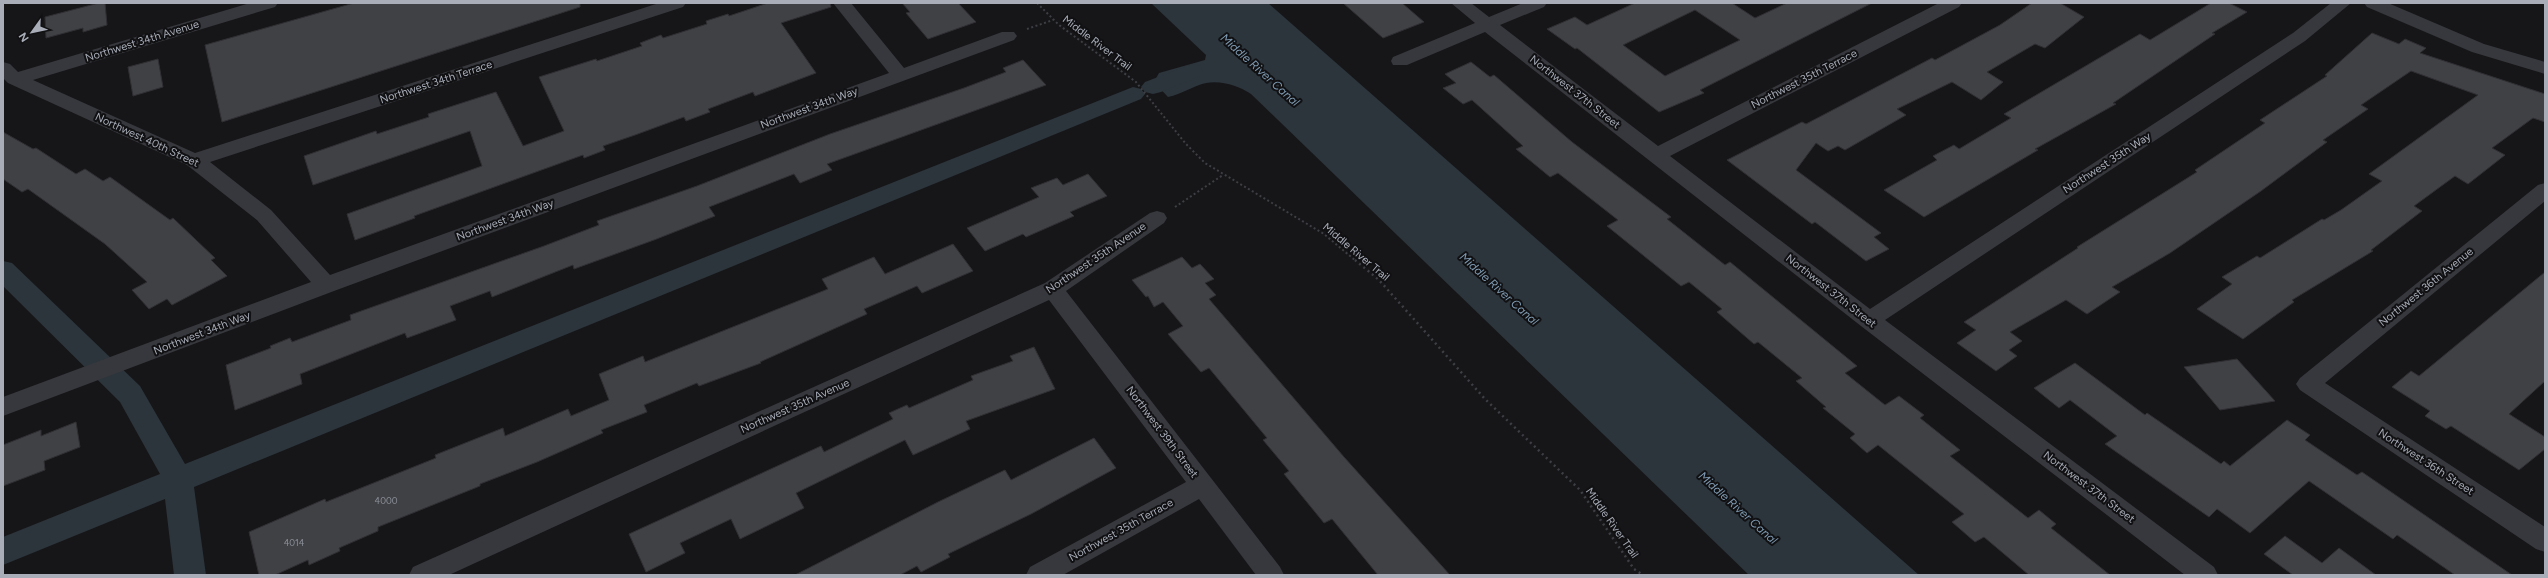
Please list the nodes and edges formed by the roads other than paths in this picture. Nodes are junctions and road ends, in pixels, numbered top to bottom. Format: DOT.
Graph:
graph roads {
  1 [pos="269,3"];
  2 [pos="677,3"];
  3 [pos="842,3"];
  4 [pos="1460,3"];
  5 [pos="1538,3"];
  6 [pos="1953,3"];
  7 [pos="2342,3"];
  8 [pos="2373,3"];
  9 [pos="1488,24"];
  10 [pos="1008,36"];
  11 [pos="1400,61"];
  12 [pos="2545,68"];
  13 [pos="9,74"];
  14 [pos="900,75"];
  15 [pos="1656,155"];
  16 [pos="194,160"];
  17 [pos="2545,190"];
  18 [pos="1157,218"];
  19 [pos="326,286"];
  20 [pos="1053,289"];
  21 [pos="1869,320"];
  22 [pos="2308,384"];
  23 [pos="3,406"];
  24 [pos="1202,485"];
  25 [pos="2545,541"];
  26 [pos="432,573"];
  27 [pos="1039,575"];
  28 [pos="1271,575"];
  29 [pos="2205,575"];
  1 -- 13 [label="street, Northwest 34th Avenue"];
  2 -- 16 [label="street, Northwest 34th Terrace"];
  3 -- 14 [label="street"];
  4 -- 9 [label="street, Northwest 37th Street"];
  5 -- 9 [label="street"];
  6 -- 15 [label="street, Northwest 35th Terrace"];
  7 -- 21 [label="street, Northwest 35th Way"];
  8 -- 12 [label="street"];
  9 -- 11 [label="street"];
  9 -- 15 [label="street, Northwest 37th Street"];
  10 -- 14 [label="street, Northwest 34th Way"];
  13 -- 16 [label="street, Northwest 40th Street"];
  14 -- 19 [label="street, Northwest 34th Way"];
  15 -- 21 [label="street, Northwest 37th Street"];
  16 -- 19 [label="street, Northwest 40th Street"];
  17 -- 22 [label="street, Northwest 36th Avenue"];
  18 -- 20 [label="street, Northwest 35th Avenue"];
  19 -- 23 [label="street, Northwest 34th Way"];
  20 -- 24 [label="street, Northwest 39th Street"];
  20 -- 26 [label="street, Northwest 35th Avenue"];
  21 -- 29 [label="street, Northwest 37th Street"];
  22 -- 25 [label="street, Northwest 36th Street"];
  24 -- 27 [label="street, Northwest 35th Terrace"];
  24 -- 28 [label="street, Northwest 39th Street"];
}
